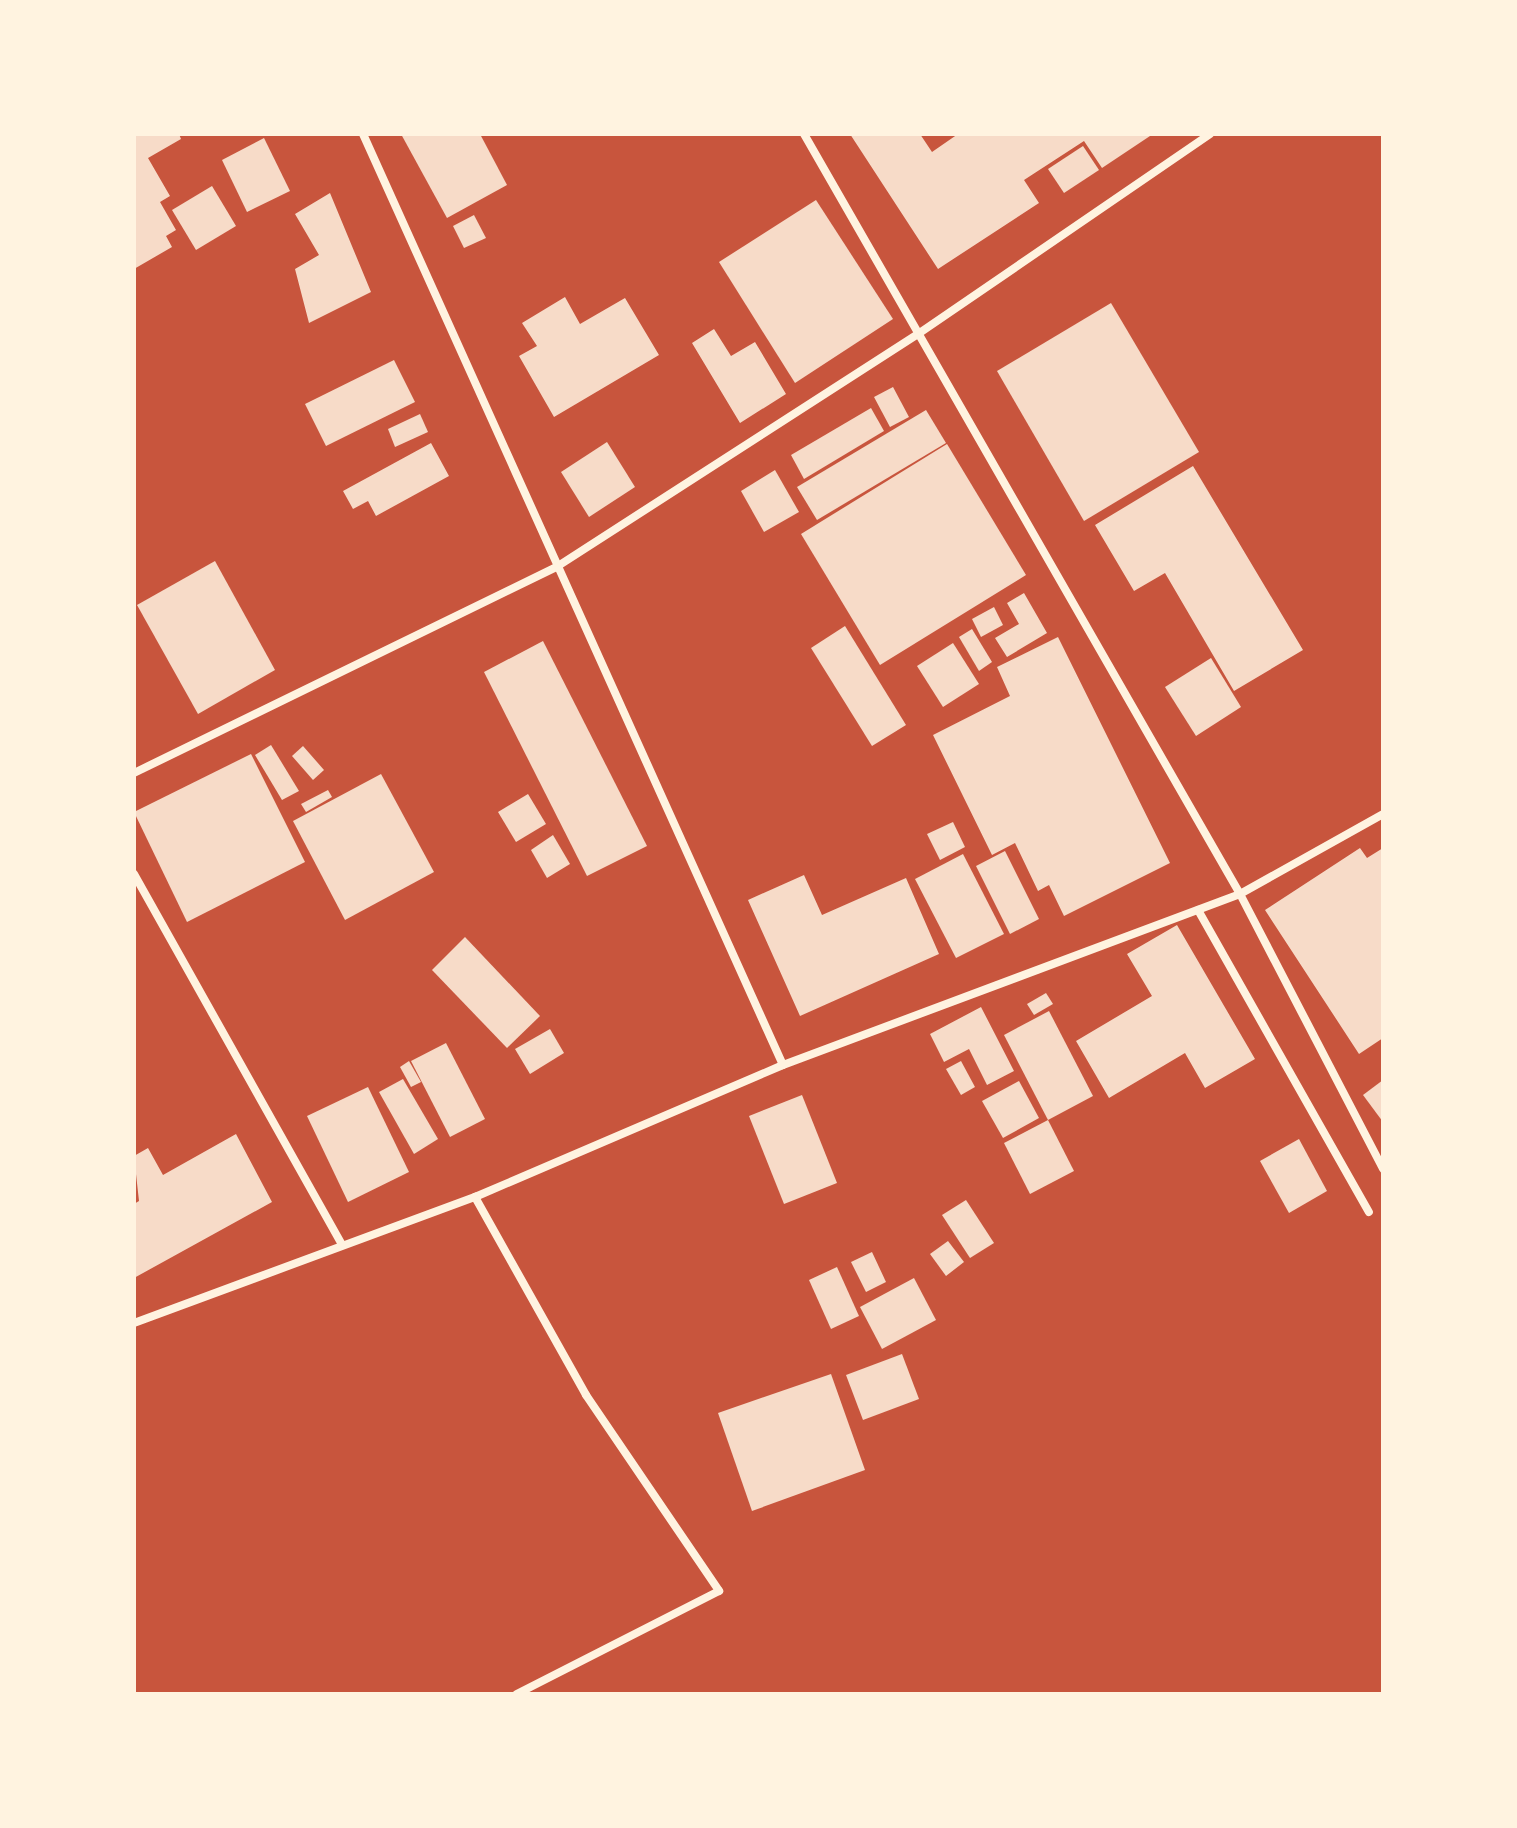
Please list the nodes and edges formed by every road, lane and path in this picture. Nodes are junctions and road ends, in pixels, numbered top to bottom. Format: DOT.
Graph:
graph roads {
  1 [pos="363,134"];
  2 [pos="804,134"];
  3 [pos="1210,134"];
  4 [pos="918,334"];
  5 [pos="558,566"];
  6 [pos="134,773"];
  7 [pos="1383,814"];
  8 [pos="134,874"];
  9 [pos="1240,894"];
  10 [pos="1198,910"];
  11 [pos="783,1065"];
  12 [pos="1383,1169"];
  13 [pos="475,1197"];
  14 [pos="1369,1212"];
  15 [pos="342,1245"];
  16 [pos="134,1323"];
  17 [pos="517,1694"];
  1 -- 5 [label="street"];
  2 -- 4 [label="street"];
  3 -- 4 [label="street"];
  4 -- 5 [label="street"];
  4 -- 9 [label="street"];
  5 -- 6 [label="street"];
  5 -- 11 [label="street"];
  7 -- 9 [label="street"];
  8 -- 15 [label="street"];
  9 -- 10 [label="street"];
  9 -- 12 [label="street"];
  10 -- 11 [label="street"];
  10 -- 14 [label="street"];
  11 -- 13 [label="street"];
  13 -- 15 [label="street"];
  13 -- 17 [label="street"];
  15 -- 16 [label="street"];
}
